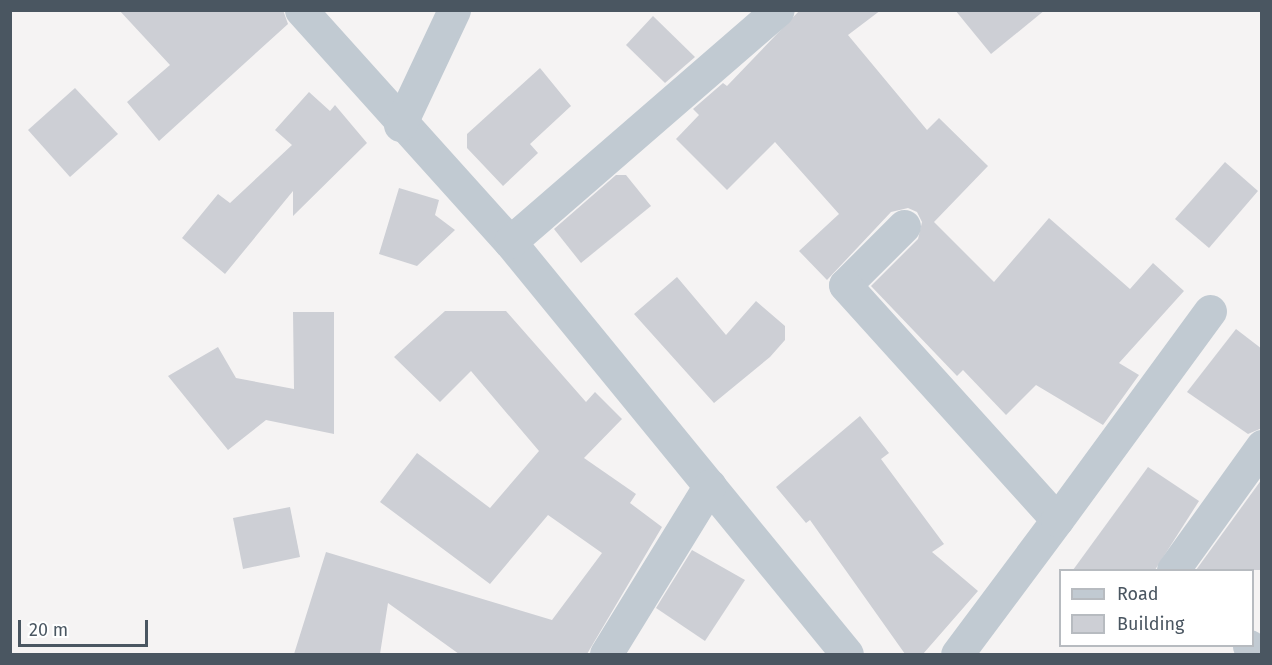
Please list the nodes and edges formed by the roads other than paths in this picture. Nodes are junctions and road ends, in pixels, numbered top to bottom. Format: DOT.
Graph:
graph roads {
  1 [pos="301,10"];
  2 [pos="454,10"];
  3 [pos="778,10"];
  4 [pos="400,125"];
  5 [pos="904,226"];
  6 [pos="510,242"];
  7 [pos="1210,311"];
  8 [pos="1262,446"];
  9 [pos="710,484"];
  10 [pos="1057,520"];
  11 [pos="1174,569"];
  12 [pos="606,654"];
  13 [pos="846,654"];
  14 [pos="957,654"];
  1 -- 4 [label="street"];
  2 -- 4 [label="street"];
  3 -- 6 [label="street"];
  4 -- 6 [label="street"];
  5 -- 10 [label="street"];
  6 -- 9 [label="street"];
  7 -- 10 [label="street"];
  8 -- 11 [label="street"];
  9 -- 12 [label="street"];
  9 -- 13 [label="street"];
  10 -- 14 [label="street"];
}
